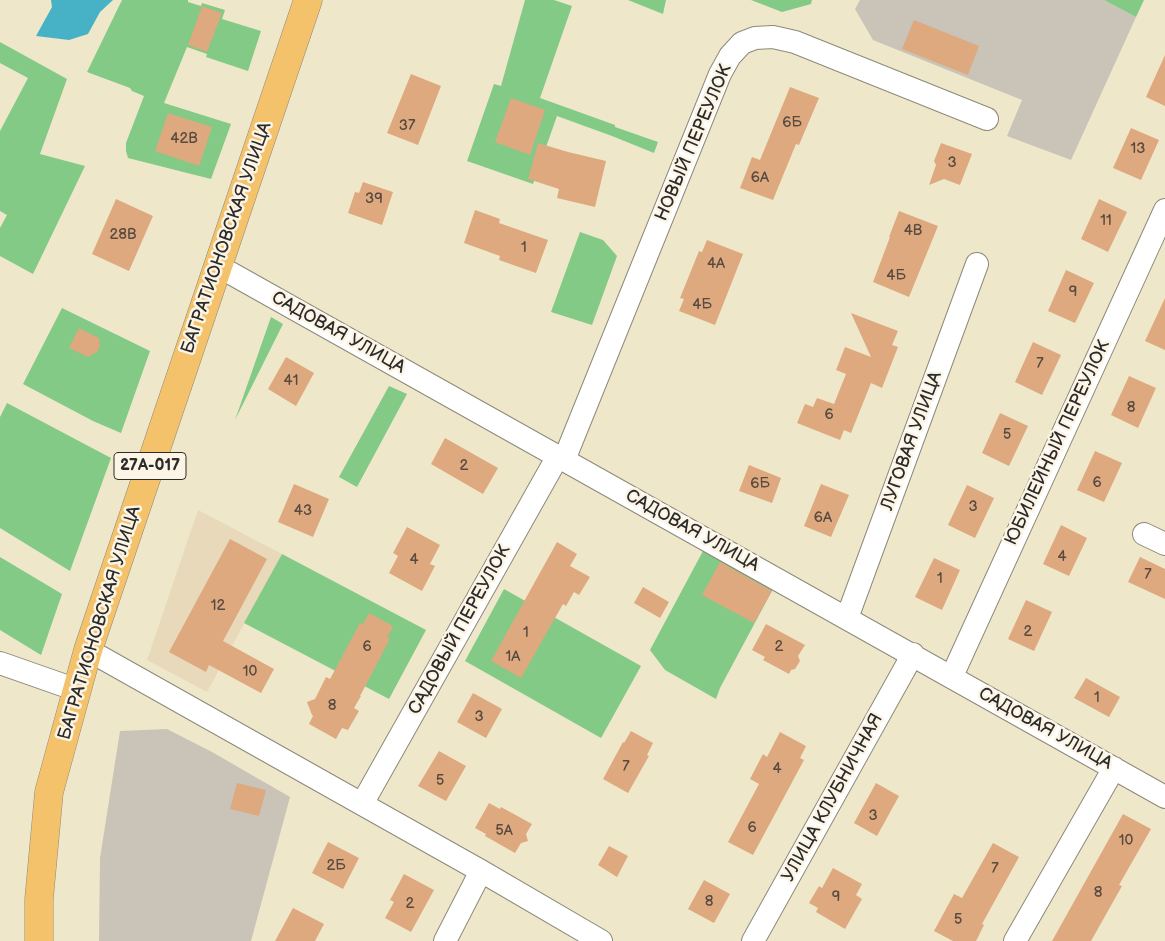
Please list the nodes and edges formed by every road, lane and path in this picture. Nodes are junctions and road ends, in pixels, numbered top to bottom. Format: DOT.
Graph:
graph roads {
  1 [pos="308,0"];
  2 [pos="987,119"];
  3 [pos="1165,210"];
  4 [pos="977,264"];
  5 [pos="218,266"];
  6 [pos="561,458"];
  7 [pos="1144,534"];
  8 [pos="1165,544"];
  9 [pos="848,618"];
  10 [pos="88,650"];
  11 [pos="913,654"];
  12 [pos="0,662"];
  13 [pos="952,676"];
  14 [pos="77,690"];
  15 [pos="1114,768"];
  16 [pos="1165,797"];
  17 [pos="362,804"];
  18 [pos="482,871"];
  19 [pos="39,941"];
  20 [pos="445,941"];
  21 [pos="601,941"];
  22 [pos="753,941"];
  23 [pos="1015,941"];
  1 -- 5 [label="main road, БАГРАТИОНОВСКАЯ УЛИЦА / 27А-017"];
  2 -- 6 [label="street, НОВЫЙ ПЕРЕУЛОК"];
  3 -- 13 [label="street, ЮБИЛЕЙНЫЙ ПЕРЕУЛОК"];
  4 -- 9 [label="street, ЛУГОВАЯ УЛИЦА"];
  5 -- 6 [label="street, САДОВАЯ УЛИЦА"];
  5 -- 10 [label="main road, БАГРАТИОНОВСКАЯ УЛИЦА / 27А-017"];
  6 -- 9 [label="street, САДОВАЯ УЛИЦА"];
  6 -- 17 [label="street, САДОВЫЙ ПЕРЕУЛОК"];
  7 -- 8 [label="street"];
  9 -- 11 [label="street, САДОВАЯ УЛИЦА"];
  10 -- 14 [label="main road, БАГРАТИОНОВСКАЯ УЛИЦА / 27А-017"];
  10 -- 17 [label="street"];
  11 -- 13 [label="street, САДОВАЯ УЛИЦА"];
  11 -- 22 [label="street, УЛИЦА КЛУБНИЧНАЯ"];
  12 -- 14 [label="street"];
  13 -- 15 [label="street, САДОВАЯ УЛИЦА"];
  14 -- 19 [label="main road, БАГРАТИОНОВСКАЯ УЛИЦА / 27А-017"];
  15 -- 16 [label="street, САДОВАЯ УЛИЦА"];
  15 -- 23 [label="street"];
  17 -- 18 [label="street"];
  18 -- 20 [label="street"];
  18 -- 21 [label="street"];
}
